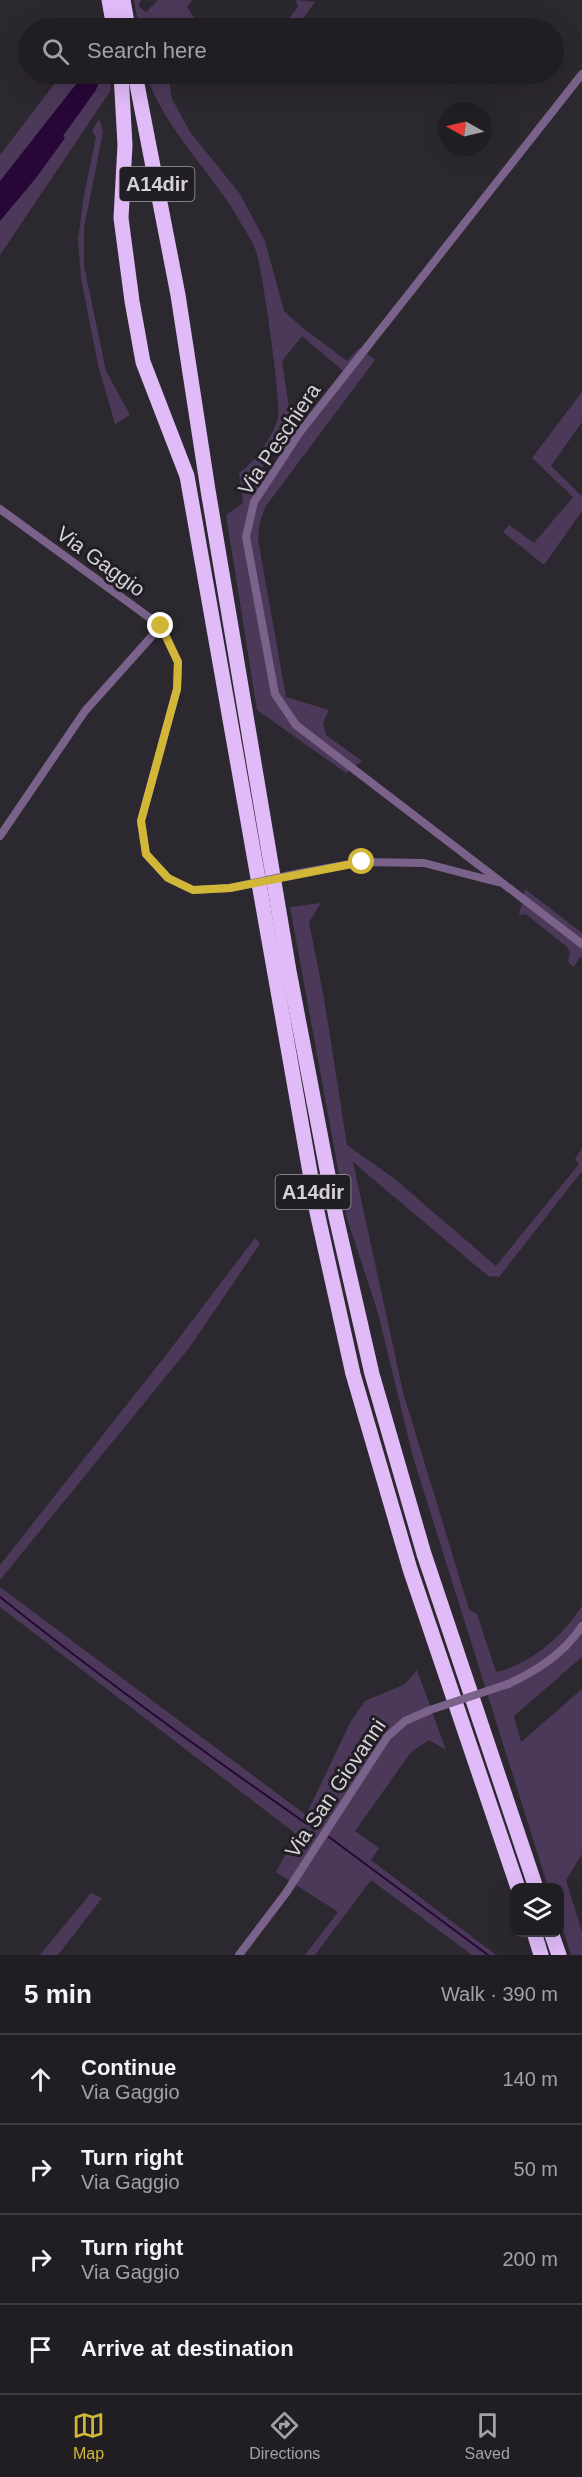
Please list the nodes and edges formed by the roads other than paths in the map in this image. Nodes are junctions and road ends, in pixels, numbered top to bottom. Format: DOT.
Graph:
graph roads {
  1 [pos="109,0"];
  2 [pos="123,0"];
  3 [pos="112,18"];
  4 [pos="126,18"];
  5 [pos="582,74"];
  6 [pos="122,84"];
  7 [pos="137,84"];
  8 [pos="0,508"];
  9 [pos="161,626"];
  10 [pos="0,836"];
  11 [pos="504,884"];
  12 [pos="582,944"];
  13 [pos="582,1626"];
  14 [pos="517,1883"];
  15 [pos="535,1883"];
  16 [pos="536,1937"];
  17 [pos="553,1937"];
  18 [pos="239,1955"];
  19 [pos="541,1955"];
  20 [pos="559,1955"];
  1 -- 3 [label="highway"];
  2 -- 4 [label="highway"];
  5 -- 11 [label="street, Via Peschiera"];
  6 -- 14 [label="highway, A14dir"];
  7 -- 15 [label="highway, A14dir"];
  8 -- 9 [label="street, Via Gaggio"];
  9 -- 10 [label="street"];
  9 -- 11 [label="street, Via Gaggio, bridge"];
  11 -- 12 [label="street"];
  13 -- 18 [label="street, Via San Giovanni, bridge"];
  16 -- 19 [label="highway"];
  17 -- 20 [label="highway"];
}
